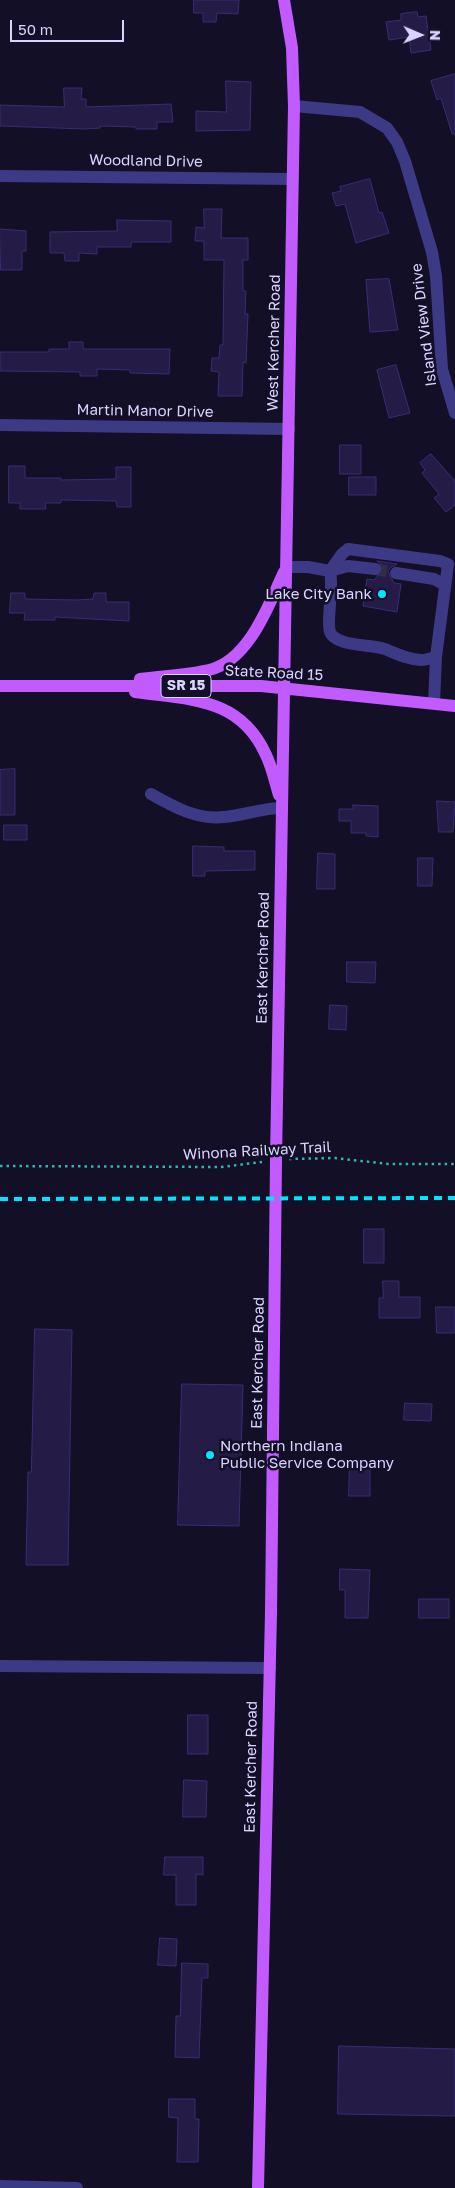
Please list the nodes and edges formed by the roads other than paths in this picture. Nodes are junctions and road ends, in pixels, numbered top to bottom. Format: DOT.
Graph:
graph roads {
  1 [pos="284,0"];
  2 [pos="294,106"];
  3 [pos="0,176"];
  4 [pos="292,179"];
  5 [pos="455,413"];
  6 [pos="0,425"];
  7 [pos="289,429"];
  8 [pos="286,567"];
  9 [pos="375,570"];
  10 [pos="330,571"];
  11 [pos="396,573"];
  12 [pos="445,585"];
  13 [pos="436,657"];
  14 [pos="88,685"];
  15 [pos="0,686"];
  16 [pos="284,688"];
  17 [pos="434,703"];
  18 [pos="455,706"];
  19 [pos="151,794"];
  20 [pos="282,808"];
  21 [pos="0,1666"];
  22 [pos="270,1668"];
  23 [pos="0,2186"];
  24 [pos="77,2188"];
  25 [pos="258,2188"];
  1 -- 2 [label="main road, West Kercher Road"];
  2 -- 4 [label="main road, West Kercher Road"];
  2 -- 5 [label="street, Island View Drive"];
  3 -- 4 [label="street, Woodland Drive"];
  4 -- 7 [label="main road, West Kercher Road"];
  6 -- 7 [label="street, Martin Manor Drive"];
  7 -- 8 [label="main road, West Kercher Road"];
  8 -- 10 [label="street"];
  8 -- 14 [label="main road"];
  8 -- 16 [label="main road, West Kercher Road"];
  9 -- 10 [label="street"];
  10 -- 12 [label="street"];
  10 -- 13 [label="street"];
  11 -- 12 [label="street"];
  12 -- 13 [label="street"];
  13 -- 17 [label="street"];
  14 -- 15 [label="main road, State Road 15 / SR 15"];
  14 -- 16 [label="main road, State Road 15 / SR 15"];
  14 -- 20 [label="main road"];
  16 -- 17 [label="main road, State Road 15 / SR 15"];
  16 -- 20 [label="main road, East Kercher Road"];
  17 -- 18 [label="main road, State Road 15 / SR 15"];
  19 -- 20 [label="street"];
  20 -- 22 [label="main road, East Kercher Road"];
  21 -- 22 [label="street"];
  22 -- 25 [label="main road, East Kercher Road"];
  23 -- 24 [label="street"];
}
